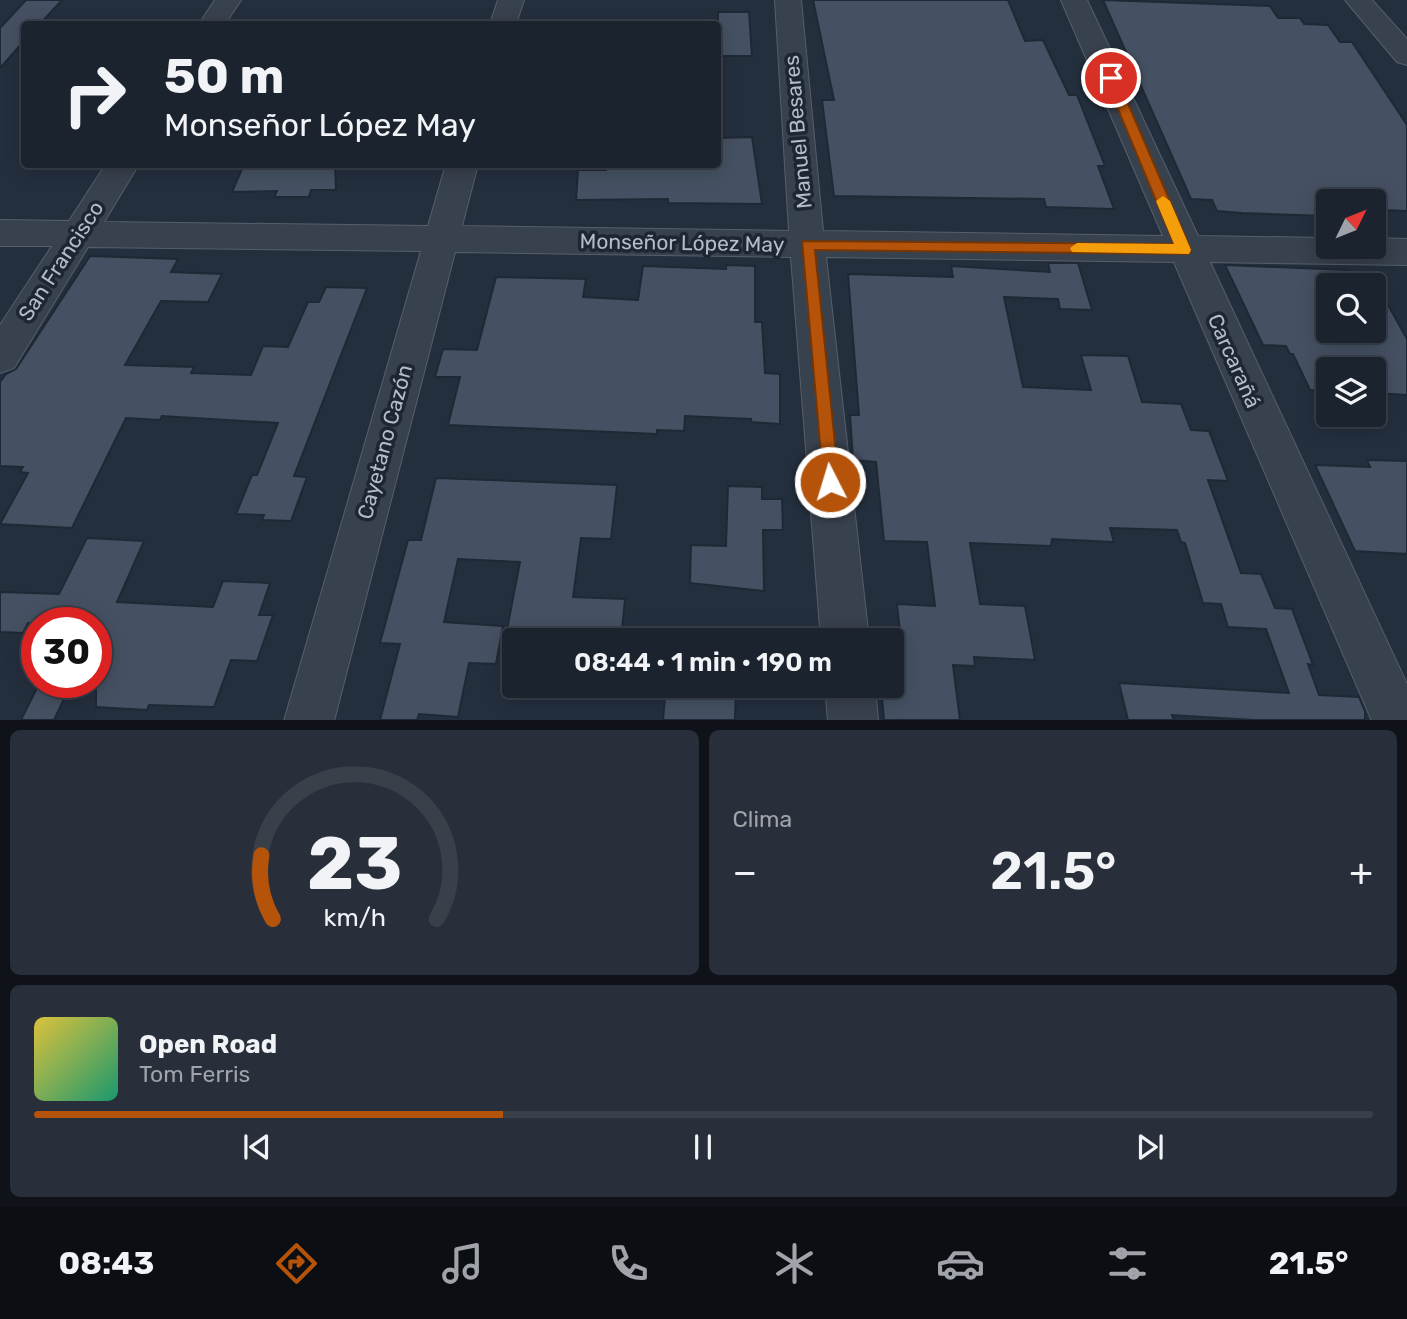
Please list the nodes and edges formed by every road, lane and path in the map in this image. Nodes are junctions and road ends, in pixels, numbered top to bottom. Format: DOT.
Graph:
graph roads {
  1 [pos="228,0"];
  2 [pos="511,0"];
  3 [pos="788,0"];
  4 [pos="1073,0"];
  5 [pos="1358,0"];
  6 [pos="214,21"];
  7 [pos="504,21"];
  8 [pos="1407,56"];
  9 [pos="120,168"];
  10 [pos="461,168"];
  11 [pos="0,233"];
  12 [pos="79,234"];
  13 [pos="440,239"];
  14 [pos="807,244"];
  15 [pos="1184,250"];
  16 [pos="1407,252"];
  17 [pos="0,357"];
  18 [pos="844,628"];
  19 [pos="851,698"];
  20 [pos="309,720"];
  21 [pos="853,720"];
  22 [pos="1398,720"];
  1 -- 6 [label="street"];
  2 -- 7 [label="street"];
  3 -- 14 [label="street, Manuel Besares"];
  4 -- 15 [label="street, Carcarañá"];
  5 -- 8 [label="street"];
  9 -- 12 [label="street, San Francisco"];
  10 -- 13 [label="street, Cayetano Cazón"];
  11 -- 12 [label="street, Monseñor López May"];
  12 -- 13 [label="street, Monseñor López May"];
  12 -- 17 [label="street, San Francisco"];
  13 -- 14 [label="street, Monseñor López May"];
  13 -- 20 [label="street, Cayetano Cazón"];
  14 -- 15 [label="street, Monseñor López May"];
  14 -- 18 [label="street, Manuel Besares"];
  15 -- 16 [label="street, Monseñor López May"];
  15 -- 22 [label="street, Carcarañá"];
  19 -- 21 [label="street"];
}
